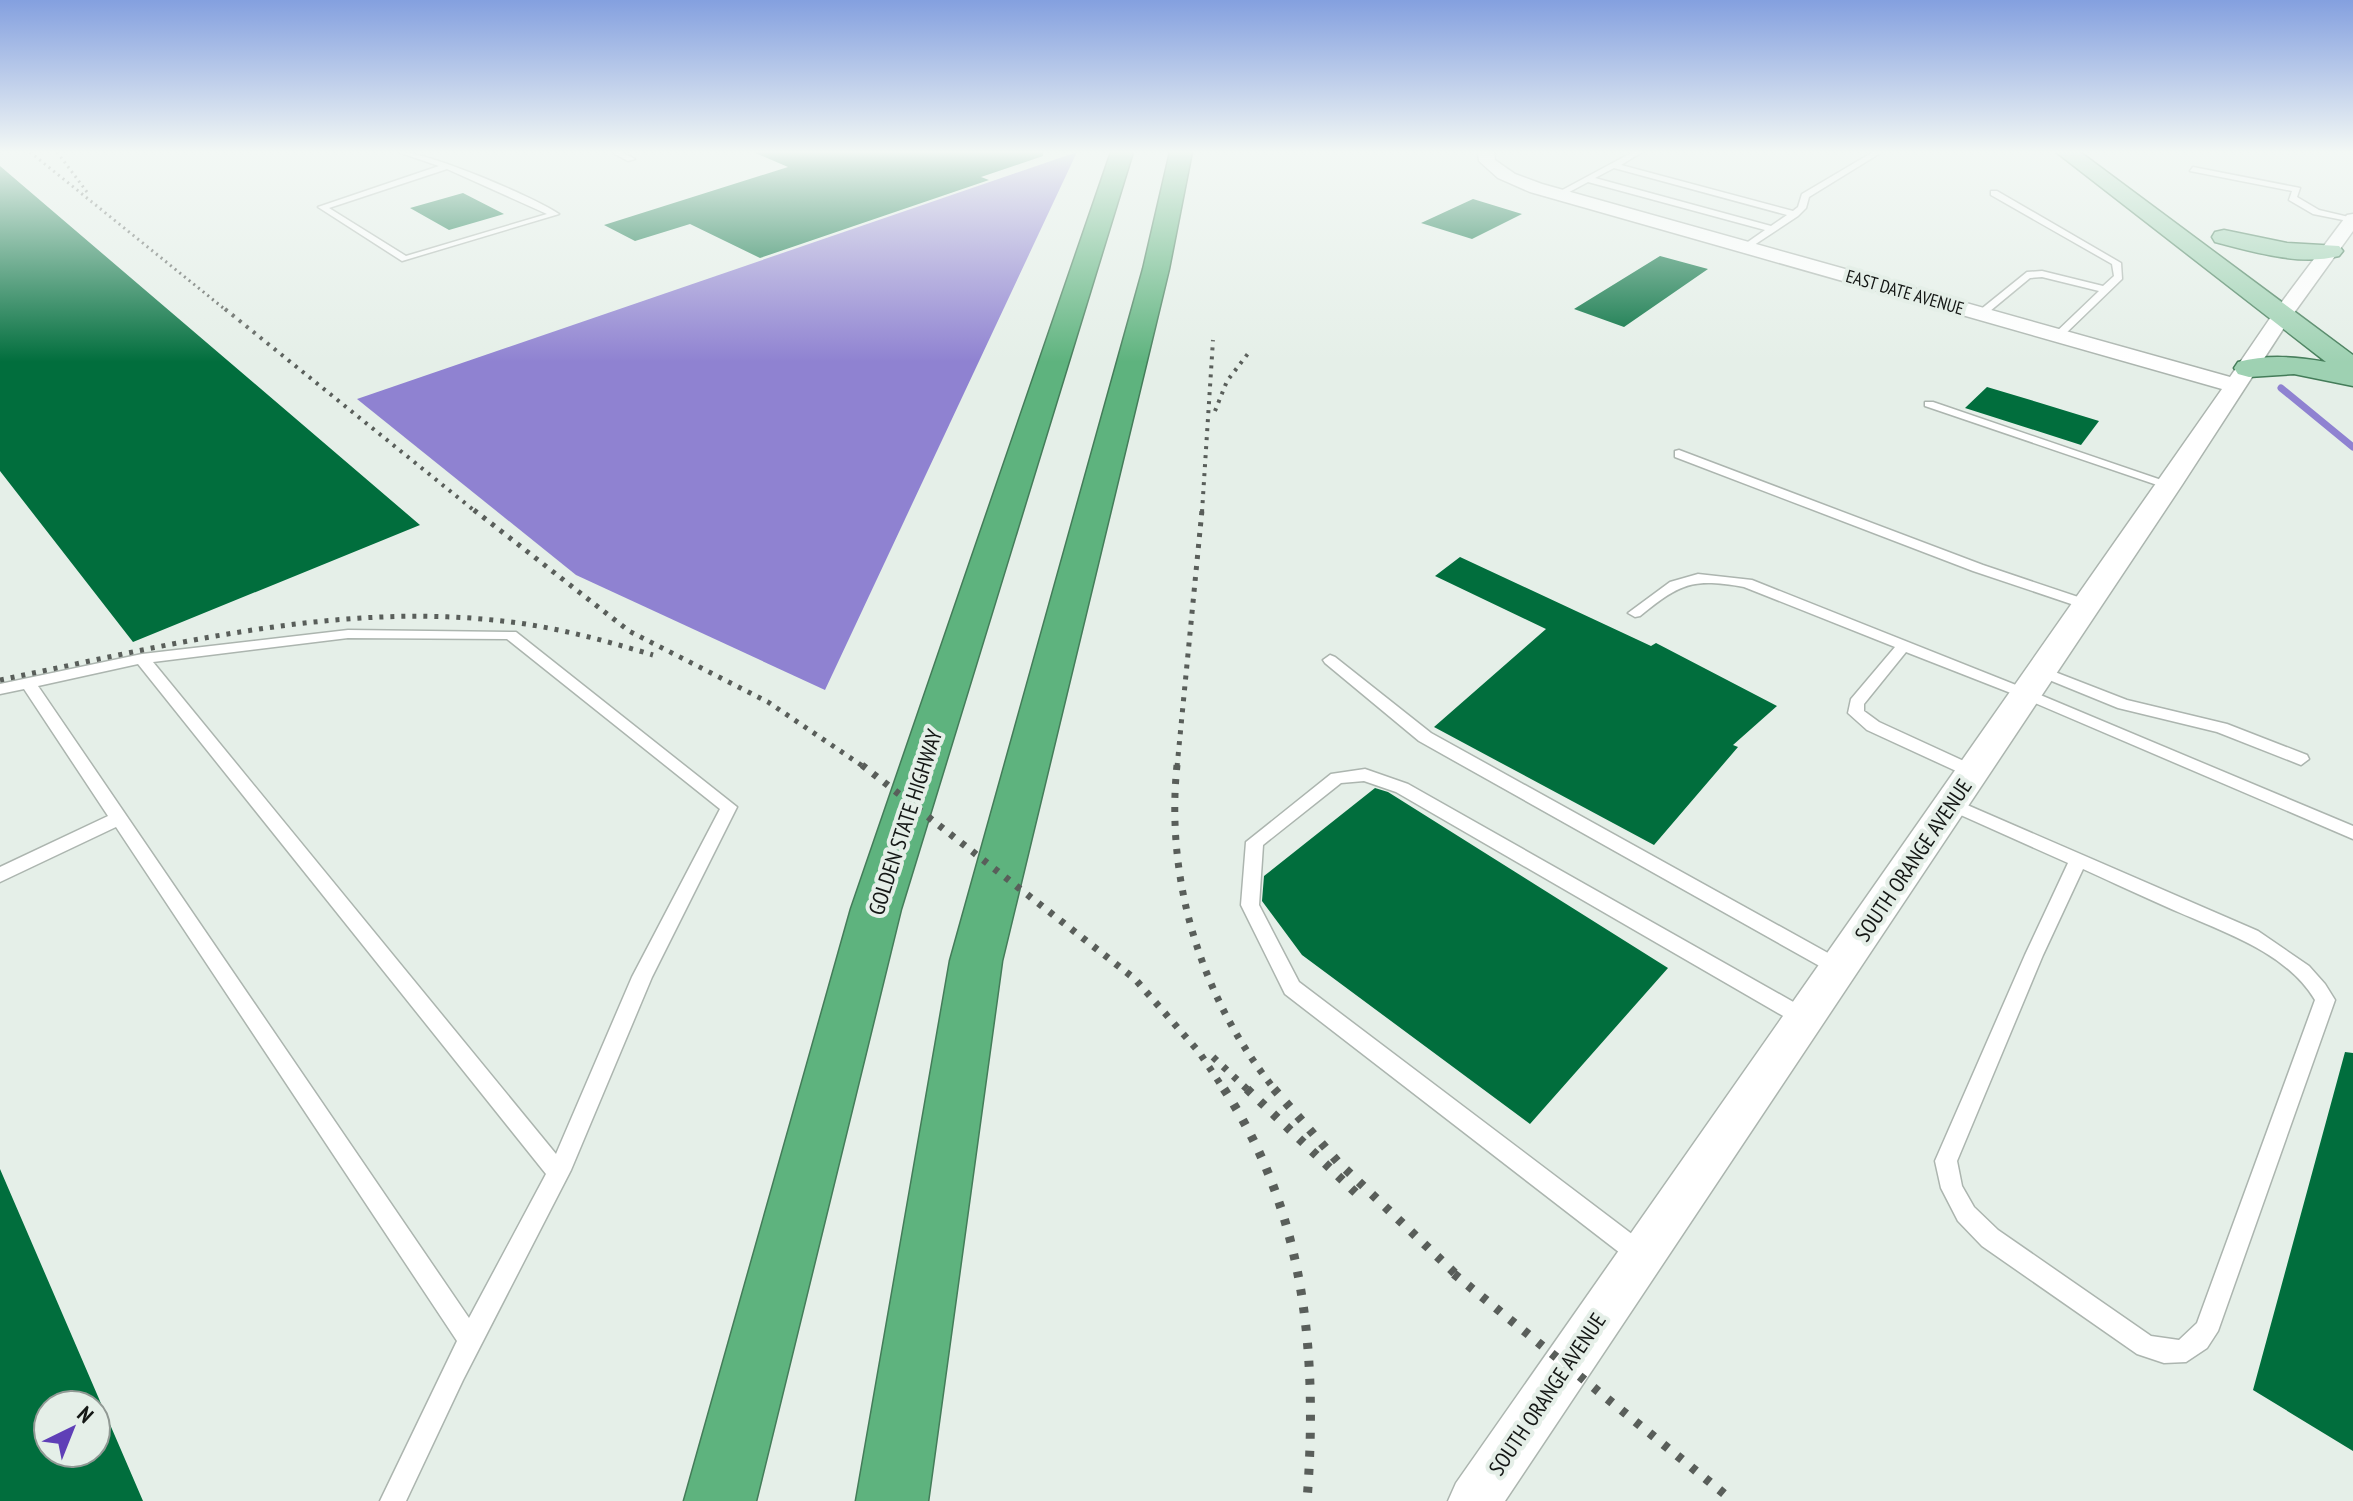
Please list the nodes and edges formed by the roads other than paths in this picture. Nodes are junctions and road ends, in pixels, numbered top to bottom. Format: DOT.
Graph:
graph roads {
  1 [pos="346,222"];
  2 [pos="528,222"];
  3 [pos="1099,222"];
  4 [pos="1166,222"];
  5 [pos="1653,222"];
  6 [pos="1746,222"];
  7 [pos="1783,222"];
  8 [pos="2045,222"];
  9 [pos="2174,222"];
  10 [pos="2203,222"];
  11 [pos="1772,229"];
  12 [pos="2346,232"];
  13 [pos="2224,237"];
  14 [pos="1745,248"];
  15 [pos="2106,290"];
  16 [pos="2301,305"];
  17 [pos="1980,314"];
  18 [pos="2058,335"];
  19 [pos="2353,369"];
  20 [pos="2242,377"];
  21 [pos="2353,377"];
  22 [pos="1929,404"];
  23 [pos="1679,454"];
  24 [pos="2170,485"];
  25 [pos="2088,605"];
  26 [pos="1635,613"];
  27 [pos="1904,645"];
  28 [pos="142,659"];
  29 [pos="1330,660"];
  30 [pos="28,683"];
  31 [pos="2034,683"];
  32 [pos="0,689"];
  33 [pos="2301,759"];
  34 [pos="1973,772"];
  35 [pos="1951,804"];
  36 [pos="119,818"];
  37 [pos="2353,833"];
  38 [pos="2078,860"];
  39 [pos="0,875"];
  40 [pos="1839,968"];
  41 [pos="1804,1018"];
  42 [pos="558,1172"];
  43 [pos="1642,1256"];
  44 [pos="470,1340"];
  45 [pos="393,1501"];
  46 [pos="720,1501"];
  47 [pos="892,1501"];
  48 [pos="1474,1501"];
  1 -- 2 [label="lane"];
  3 -- 46 [label="highway, GOLDEN STATE HIGHWAY"];
  4 -- 47 [label="highway"];
  5 -- 14 [label="street, EAST DATE AVENUE"];
  6 -- 11 [label="lane"];
  7 -- 11 [label="lane"];
  8 -- 15 [label="lane"];
  9 -- 16 [label="main road"];
  10 -- 13 [label="main road"];
  11 -- 14 [label="lane"];
  12 -- 13 [label="main road"];
  12 -- 16 [label="street, SOUTH ORANGE AVENUE"];
  13 -- 16 [label="main road"];
  14 -- 17 [label="street, EAST DATE AVENUE"];
  15 -- 17 [label="lane"];
  15 -- 18 [label="lane"];
  16 -- 19 [label="main road"];
  16 -- 20 [label="street, SOUTH ORANGE AVENUE"];
  17 -- 18 [label="street, EAST DATE AVENUE"];
  18 -- 20 [label="street, EAST DATE AVENUE"];
  20 -- 21 [label="main road"];
  20 -- 24 [label="street, SOUTH ORANGE AVENUE"];
  22 -- 24 [label="lane"];
  23 -- 25 [label="lane"];
  24 -- 25 [label="street, SOUTH ORANGE AVENUE"];
  25 -- 31 [label="street, SOUTH ORANGE AVENUE"];
  26 -- 27 [label="lane"];
  27 -- 31 [label="lane"];
  27 -- 34 [label="lane"];
  28 -- 30 [label="lane"];
  28 -- 42 [label="lane"];
  28 -- 42 [label="lane"];
  29 -- 40 [label="lane"];
  30 -- 32 [label="lane"];
  30 -- 36 [label="lane"];
  31 -- 33 [label="lane"];
  31 -- 34 [label="street, SOUTH ORANGE AVENUE"];
  31 -- 37 [label="lane"];
  34 -- 35 [label="street, SOUTH ORANGE AVENUE"];
  35 -- 38 [label="lane"];
  35 -- 40 [label="street, SOUTH ORANGE AVENUE"];
  36 -- 39 [label="lane"];
  36 -- 44 [label="lane"];
  38 -- 38 [label="lane"];
  40 -- 41 [label="street, SOUTH ORANGE AVENUE"];
  41 -- 43 [label="street, SOUTH ORANGE AVENUE"];
  41 -- 43 [label="lane"];
  42 -- 44 [label="lane"];
  43 -- 48 [label="street, SOUTH ORANGE AVENUE"];
  44 -- 45 [label="lane"];
}
